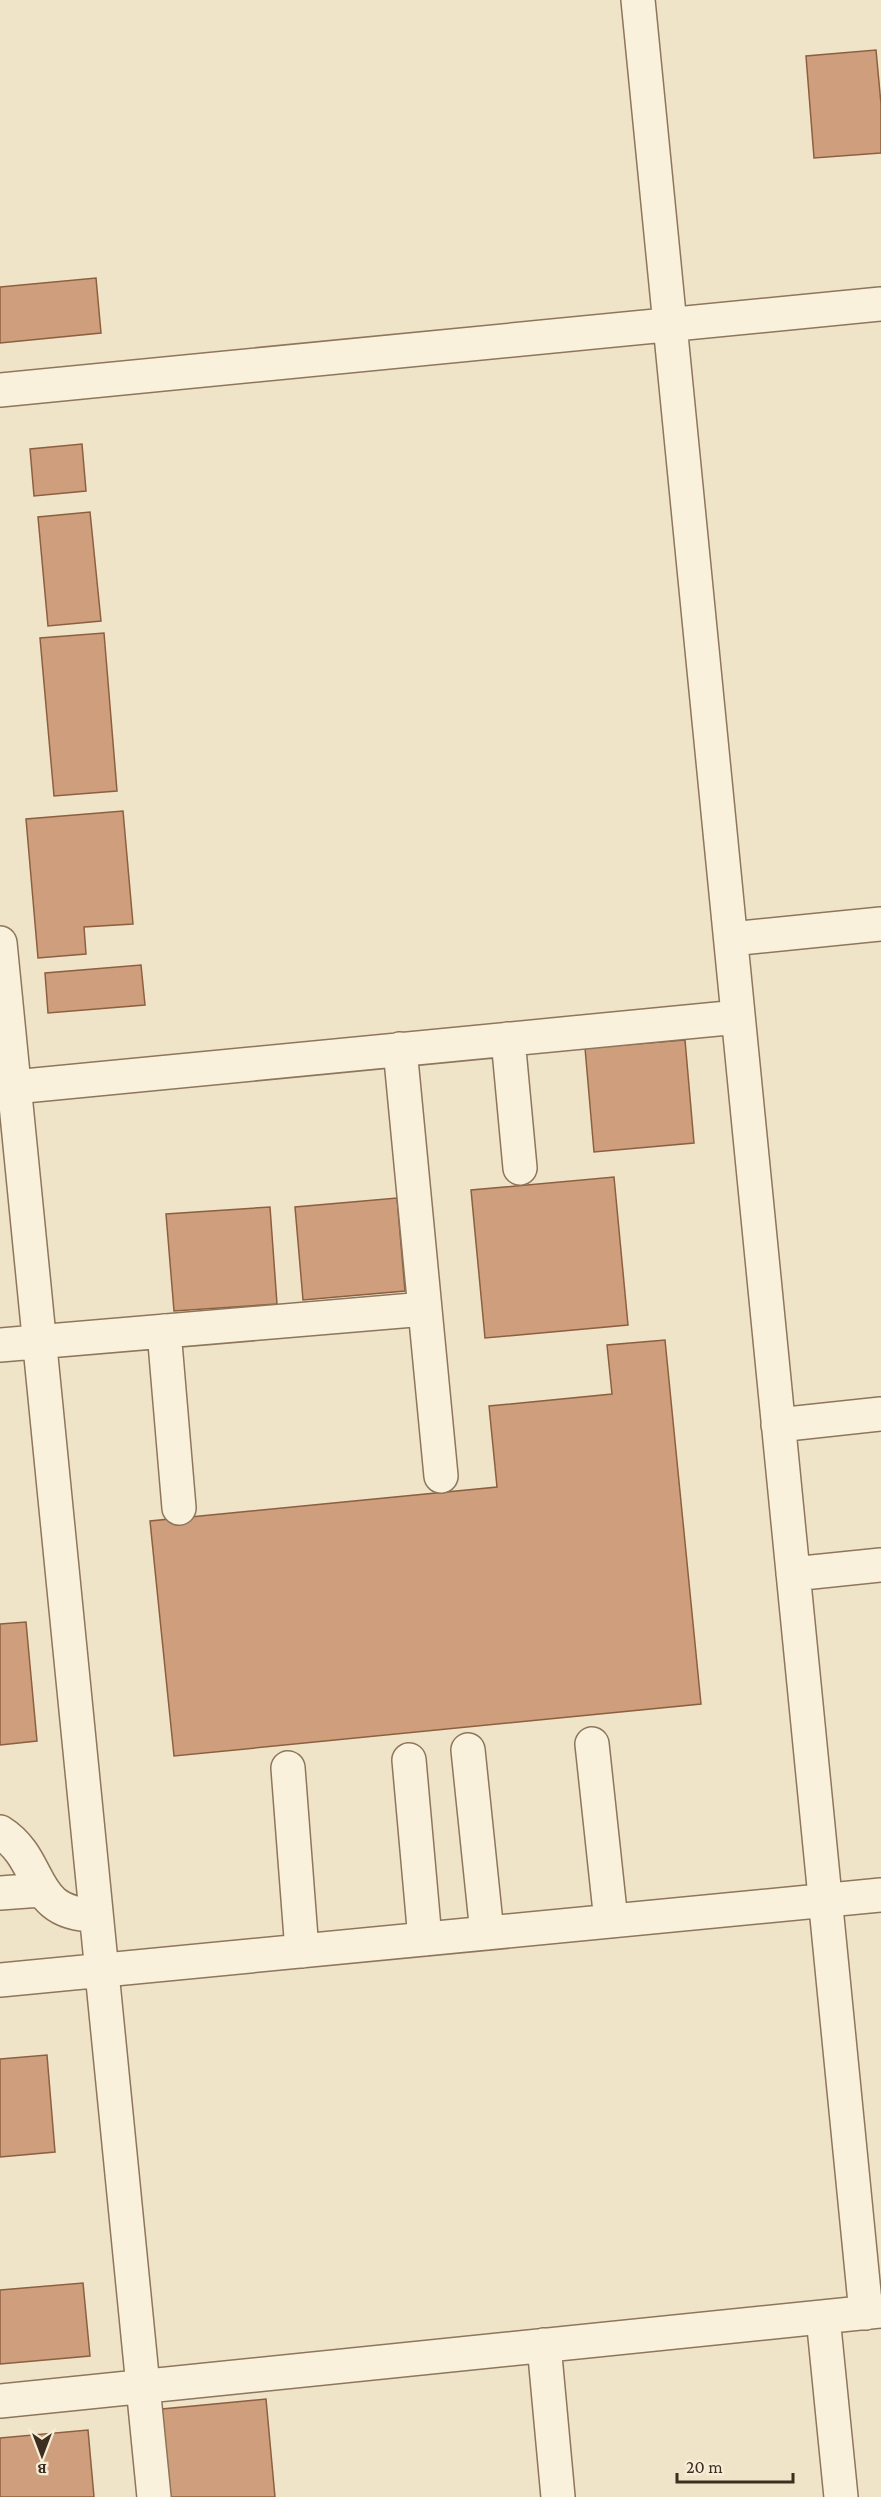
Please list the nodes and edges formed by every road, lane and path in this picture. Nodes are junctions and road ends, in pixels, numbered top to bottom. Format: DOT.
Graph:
graph roads {
  1 [pos="638,0"];
  2 [pos="881,304"];
  3 [pos="670,325"];
  4 [pos="0,390"];
  5 [pos="881,924"];
  6 [pos="731,939"];
  7 [pos="0,943"];
  8 [pos="738,1017"];
  9 [pos="508,1039"];
  10 [pos="400,1049"];
  11 [pos="14,1087"];
  12 [pos="520,1168"];
  13 [pos="425,1309"];
  14 [pos="164,1331"];
  15 [pos="40,1341"];
  16 [pos="0,1345"];
  17 [pos="881,1414"];
  18 [pos="778,1425"];
  19 [pos="441,1476"];
  20 [pos="179,1508"];
  21 [pos="881,1565"];
  22 [pos="793,1574"];
  23 [pos="592,1744"];
  24 [pos="468,1750"];
  25 [pos="409,1760"];
  26 [pos="288,1768"];
  27 [pos="0,1832"];
  28 [pos="41,1890"];
  29 [pos="0,1893"];
  30 [pos="881,1895"];
  31 [pos="825,1901"];
  32 [pos="96,1915"];
  33 [pos="611,1921"];
  34 [pos="487,1933"];
  35 [pos="424,1939"];
  36 [pos="302,1951"];
  37 [pos="102,1970"];
  38 [pos="0,1980"];
  39 [pos="873,2312"];
  40 [pos="823,2317"];
  41 [pos="544,2346"];
  42 [pos="143,2387"];
  43 [pos="0,2401"];
  44 [pos="154,2497"];
  45 [pos="558,2497"];
  46 [pos="841,2497"];
  1 -- 3 [label="lane"];
  2 -- 3 [label="lane"];
  3 -- 4 [label="lane"];
  3 -- 6 [label="lane"];
  5 -- 6 [label="lane"];
  6 -- 8 [label="lane"];
  7 -- 11 [label="lane"];
  8 -- 9 [label="lane"];
  8 -- 18 [label="lane"];
  9 -- 10 [label="lane"];
  9 -- 12 [label="lane"];
  10 -- 11 [label="lane"];
  10 -- 13 [label="lane"];
  11 -- 15 [label="lane"];
  13 -- 14 [label="lane"];
  13 -- 19 [label="lane"];
  14 -- 15 [label="lane"];
  14 -- 20 [label="lane"];
  15 -- 16 [label="lane"];
  15 -- 32 [label="lane"];
  17 -- 18 [label="lane"];
  18 -- 22 [label="lane"];
  21 -- 22 [label="lane"];
  22 -- 31 [label="lane"];
  23 -- 33 [label="lane"];
  24 -- 34 [label="lane"];
  25 -- 35 [label="lane"];
  26 -- 36 [label="lane"];
  27 -- 28 [label="lane"];
  28 -- 29 [label="lane"];
  28 -- 32 [label="lane"];
  30 -- 31 [label="lane"];
  31 -- 33 [label="lane"];
  31 -- 39 [label="lane"];
  32 -- 37 [label="lane"];
  33 -- 34 [label="lane"];
  34 -- 35 [label="lane"];
  35 -- 36 [label="lane"];
  36 -- 37 [label="lane"];
  37 -- 38 [label="lane"];
  37 -- 42 [label="lane"];
  39 -- 40 [label="lane"];
  40 -- 41 [label="lane"];
  40 -- 46 [label="lane"];
  41 -- 42 [label="lane"];
  41 -- 45 [label="lane"];
  42 -- 43 [label="lane"];
  42 -- 44 [label="lane"];
}
